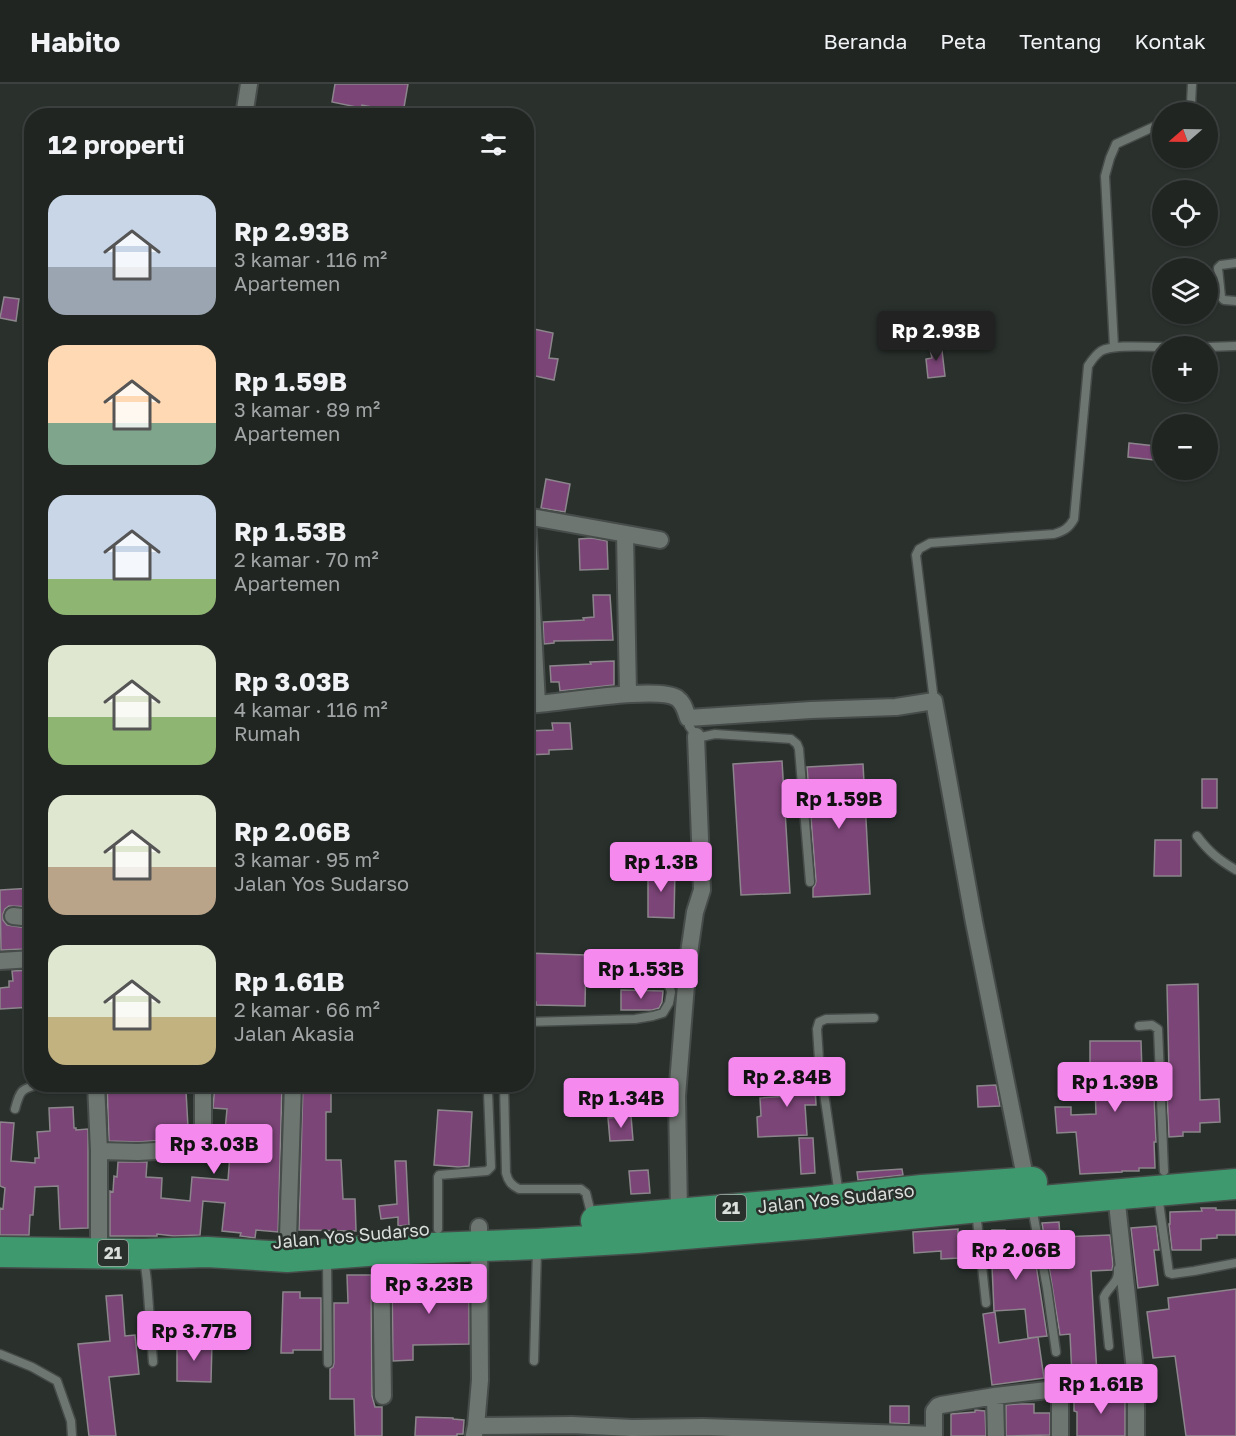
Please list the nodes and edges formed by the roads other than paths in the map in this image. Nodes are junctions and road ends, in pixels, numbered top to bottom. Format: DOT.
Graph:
graph roads {
  1 [pos="249,84"];
  2 [pos="1192,84"];
  3 [pos="1191,102"];
  4 [pos="245,108"];
  5 [pos="1152,128"];
  6 [pos="1236,263"];
  7 [pos="1236,301"];
  8 [pos="1218,346"];
  9 [pos="1236,346"];
  10 [pos="1114,347"];
  11 [pos="1152,347"];
  12 [pos="534,517"];
  13 [pos="625,534"];
  14 [pos="660,540"];
  15 [pos="628,694"];
  16 [pos="934,701"];
  17 [pos="534,705"];
  18 [pos="688,718"];
  19 [pos="696,736"];
  20 [pos="1197,836"];
  21 [pos="1236,870"];
  22 [pos="810,882"];
  23 [pos="13,916"];
  24 [pos="24,917"];
  25 [pos="24,959"];
  26 [pos="0,960"];
  27 [pos="646,962"];
  28 [pos="874,1018"];
  29 [pos="534,1022"];
  30 [pos="1139,1026"];
  31 [pos="24,1088"];
  32 [pos="96,1092"];
  33 [pos="203,1092"];
  34 [pos="292,1092"];
  35 [pos="488,1092"];
  36 [pos="504,1092"];
  37 [pos="15,1109"];
  38 [pos="99,1151"];
  39 [pos="1236,1165"];
  40 [pos="1161,1180"];
  41 [pos="1236,1184"];
  42 [pos="1029,1192"];
  43 [pos="1113,1194"];
  44 [pos="823,1208"];
  45 [pos="976,1208"];
  46 [pos="679,1213"];
  47 [pos="592,1221"];
  48 [pos="438,1229"];
  49 [pos="479,1236"];
  50 [pos="288,1238"];
  51 [pos="537,1244"];
  52 [pos="381,1250"];
  53 [pos="0,1252"];
  54 [pos="226,1252"];
  55 [pos="99,1253"];
  56 [pos="143,1254"];
  57 [pos="328,1254"];
  58 [pos="1236,1263"];
  59 [pos="986,1302"];
  60 [pos="1109,1346"];
  61 [pos="1056,1352"];
  62 [pos="0,1354"];
  63 [pos="534,1361"];
  64 [pos="153,1362"];
  65 [pos="328,1363"];
  66 [pos="1136,1380"];
  67 [pos="1060,1389"];
  68 [pos="383,1396"];
  69 [pos="995,1396"];
  70 [pos="571,1430"];
  71 [pos="475,1431"];
  72 [pos="704,1431"];
  73 [pos="633,1432"];
  74 [pos="768,1432"];
  75 [pos="837,1433"];
  76 [pos="871,1434"];
  77 [pos="934,1435"];
  78 [pos="72,1436"];
  79 [pos="996,1436"];
  80 [pos="1060,1436"];
  81 [pos="1136,1436"];
  1 -- 4 [label="street"];
  2 -- 3 [label="lane"];
  5 -- 10 [label="lane"];
  6 -- 7 [label="lane"];
  8 -- 9 [label="lane"];
  10 -- 11 [label="lane"];
  10 -- 16 [label="lane"];
  12 -- 13 [label="street"];
  13 -- 14 [label="street"];
  13 -- 15 [label="street"];
  15 -- 17 [label="street"];
  15 -- 18 [label="street"];
  16 -- 18 [label="street"];
  16 -- 42 [label="street"];
  18 -- 19 [label="lane"];
  19 -- 22 [label="lane"];
  19 -- 46 [label="street"];
  20 -- 21 [label="lane"];
  23 -- 24 [label="street"];
  25 -- 26 [label="street"];
  27 -- 29 [label="lane"];
  28 -- 44 [label="lane"];
  30 -- 40 [label="lane"];
  31 -- 37 [label="lane"];
  32 -- 38 [label="street"];
  33 -- 38 [label="street"];
  34 -- 50 [label="street"];
  35 -- 48 [label="lane"];
  36 -- 47 [label="lane"];
  38 -- 55 [label="street"];
  39 -- 40 [label="highway, Jalan Yos Sudarso / 21"];
  40 -- 41 [label="highway, Jalan Yos Sudarso / 21"];
  40 -- 42 [label="highway, Jalan Yos Sudarso / 21"];
  40 -- 43 [label="highway, Jalan Yos Sudarso / 21"];
  40 -- 58 [label="lane"];
  42 -- 43 [label="highway, Jalan Yos Sudarso / 21"];
  42 -- 44 [label="highway, Jalan Yos Sudarso / 21"];
  42 -- 45 [label="highway, Jalan Yos Sudarso / 21"];
  42 -- 61 [label="lane"];
  43 -- 60 [label="lane"];
  43 -- 66 [label="street"];
  44 -- 45 [label="highway, Jalan Yos Sudarso / 21"];
  44 -- 46 [label="highway, Jalan Yos Sudarso / 21"];
  44 -- 51 [label="highway, Jalan Yos Sudarso / 21"];
  45 -- 59 [label="lane"];
  46 -- 47 [label="highway, Jalan Yos Sudarso / 21"];
  47 -- 49 [label="highway, Jalan Yos Sudarso / 21"];
  48 -- 49 [label="highway, Jalan Yos Sudarso / 21"];
  48 -- 50 [label="highway, Jalan Yos Sudarso / 21"];
  49 -- 51 [label="highway, Jalan Yos Sudarso / 21"];
  49 -- 52 [label="highway, Jalan Yos Sudarso / 21"];
  49 -- 71 [label="street"];
  50 -- 54 [label="highway, Jalan Yos Sudarso / 21"];
  51 -- 63 [label="lane"];
  52 -- 57 [label="highway, Jalan Yos Sudarso / 21"];
  52 -- 68 [label="street"];
  53 -- 55 [label="highway, 21"];
  54 -- 56 [label="highway, 21"];
  54 -- 57 [label="highway, Jalan Yos Sudarso / 21"];
  55 -- 56 [label="highway, 21"];
  56 -- 64 [label="lane"];
  57 -- 65 [label="lane"];
  62 -- 78 [label="lane"];
  66 -- 67 [label="street"];
  66 -- 81 [label="street"];
  67 -- 69 [label="street"];
  67 -- 80 [label="street"];
  69 -- 77 [label="street"];
  69 -- 79 [label="street"];
  70 -- 71 [label="street"];
  70 -- 73 [label="street"];
  72 -- 73 [label="street"];
  72 -- 74 [label="street"];
  74 -- 75 [label="street"];
  75 -- 76 [label="street"];
  76 -- 77 [label="street"];
}
